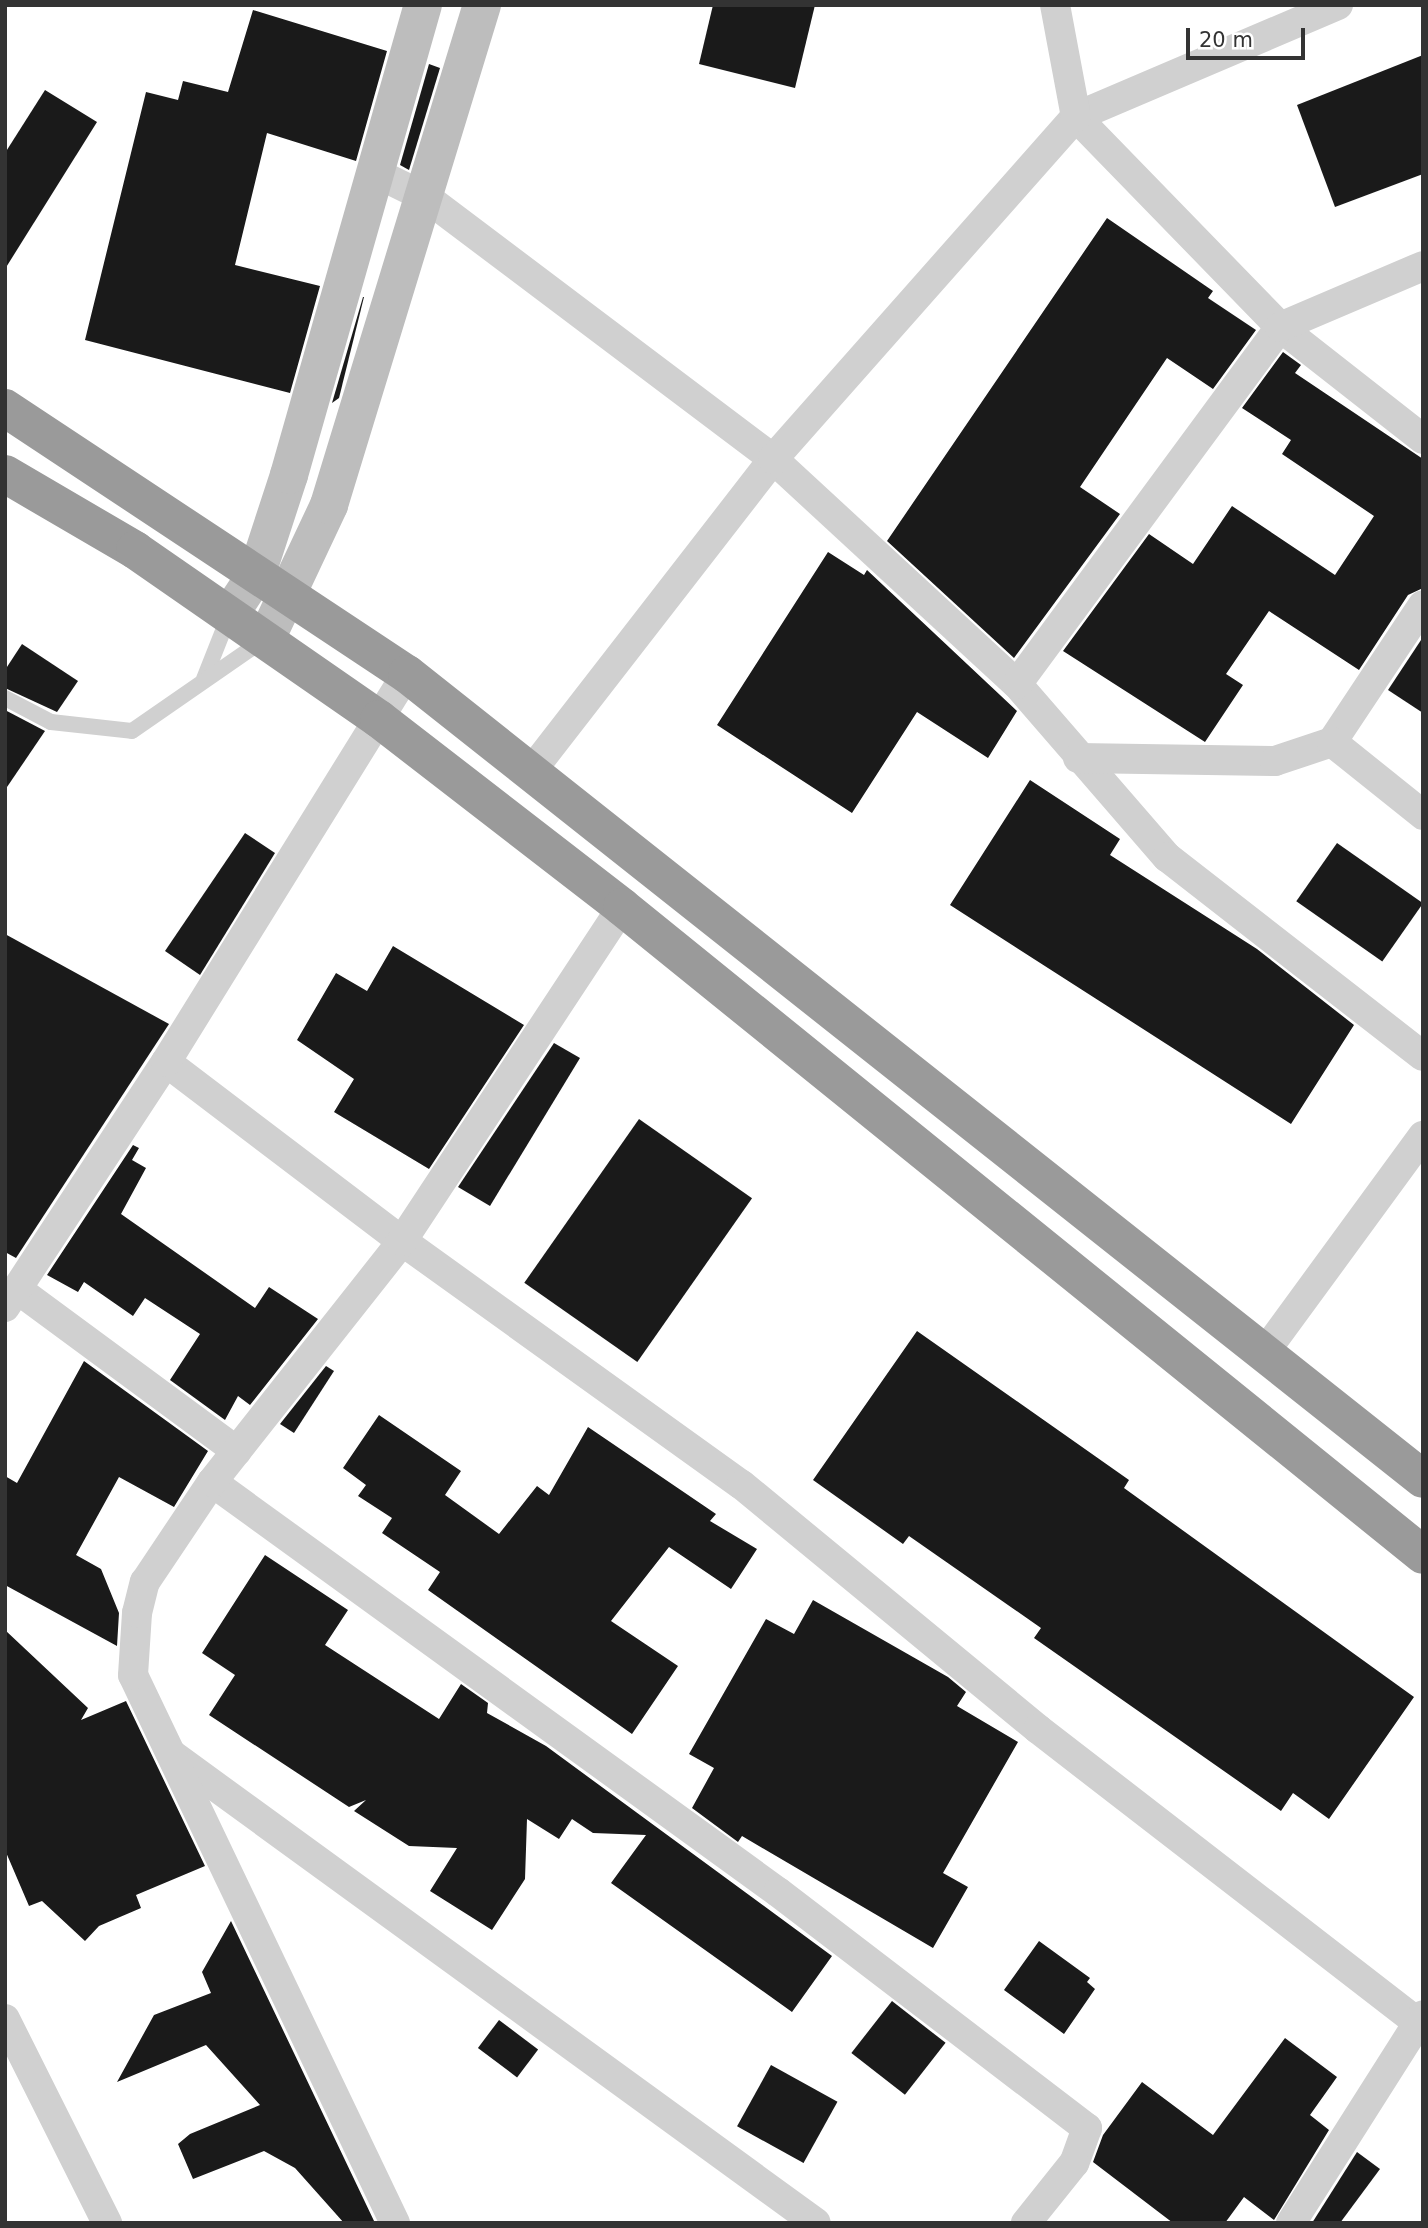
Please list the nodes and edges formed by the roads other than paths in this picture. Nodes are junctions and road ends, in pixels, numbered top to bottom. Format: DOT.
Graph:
graph roads {
  1 [pos="424,5"];
  2 [pos="482,5"];
  3 [pos="1055,5"];
  4 [pos="1338,5"];
  5 [pos="1076,117"];
  6 [pos="374,172"];
  7 [pos="427,198"];
  8 [pos="1423,266"];
  9 [pos="1280,327"];
  10 [pos="5,408"];
  11 [pos="1423,439"];
  12 [pos="773,459"];
  13 [pos="5,474"];
  14 [pos="257,573"];
  15 [pos="289,595"];
  16 [pos="1423,605"];
  17 [pos="230,614"];
  18 [pos="267,637"];
  19 [pos="407,674"];
  20 [pos="204,679"];
  21 [pos="1017,684"];
  22 [pos="5,698"];
  23 [pos="379,719"];
  24 [pos="1332,742"];
  25 [pos="1078,758"];
  26 [pos="529,774"];
  27 [pos="1423,815"];
  28 [pos="622,906"];
  29 [pos="1423,1056"];
  30 [pos="166,1062"];
  31 [pos="1423,1136"];
  32 [pos="402,1241"];
  33 [pos="11,1298"];
  34 [pos="1264,1353"];
  35 [pos="237,1451"];
  36 [pos="1423,1479"];
  37 [pos="212,1482"];
  38 [pos="1423,1555"];
  39 [pos="168,1751"];
  40 [pos="5,2019"];
  41 [pos="1421,2022"];
  42 [pos="107,2223"];
  43 [pos="395,2223"];
  44 [pos="816,2223"];
  45 [pos="1026,2223"];
  46 [pos="1291,2223"];
  1 -- 6 [label="street"];
  2 -- 7 [label="street"];
  3 -- 5 [label="street"];
  4 -- 5 [label="street"];
  5 -- 9 [label="street"];
  5 -- 12 [label="street"];
  6 -- 7 [label="street"];
  6 -- 14 [label="street"];
  7 -- 12 [label="street"];
  7 -- 15 [label="street"];
  8 -- 9 [label="street"];
  9 -- 11 [label="street"];
  9 -- 21 [label="street"];
  10 -- 14 [label="highway"];
  12 -- 21 [label="street"];
  12 -- 26 [label="street"];
  13 -- 17 [label="highway"];
  14 -- 15 [label="highway"];
  14 -- 17 [label="street"];
  15 -- 18 [label="street"];
  15 -- 19 [label="highway"];
  16 -- 24 [label="street"];
  17 -- 18 [label="highway"];
  17 -- 20 [label="lane"];
  18 -- 20 [label="lane"];
  18 -- 23 [label="highway"];
  19 -- 23 [label="street"];
  19 -- 26 [label="highway"];
  20 -- 22 [label="lane"];
  21 -- 25 [label="street"];
  23 -- 28 [label="highway"];
  23 -- 30 [label="street"];
  24 -- 25 [label="street"];
  24 -- 27 [label="street"];
  25 -- 29 [label="street"];
  26 -- 34 [label="highway"];
  28 -- 32 [label="street"];
  28 -- 38 [label="highway"];
  30 -- 32 [label="street"];
  30 -- 33 [label="street"];
  31 -- 34 [label="street"];
  32 -- 35 [label="street"];
  32 -- 41 [label="street"];
  33 -- 35 [label="street"];
  34 -- 36 [label="highway"];
  35 -- 37 [label="street"];
  37 -- 39 [label="street"];
  37 -- 45 [label="street"];
  39 -- 43 [label="street"];
  39 -- 44 [label="street"];
  40 -- 42 [label="street"];
  41 -- 46 [label="street"];
}
